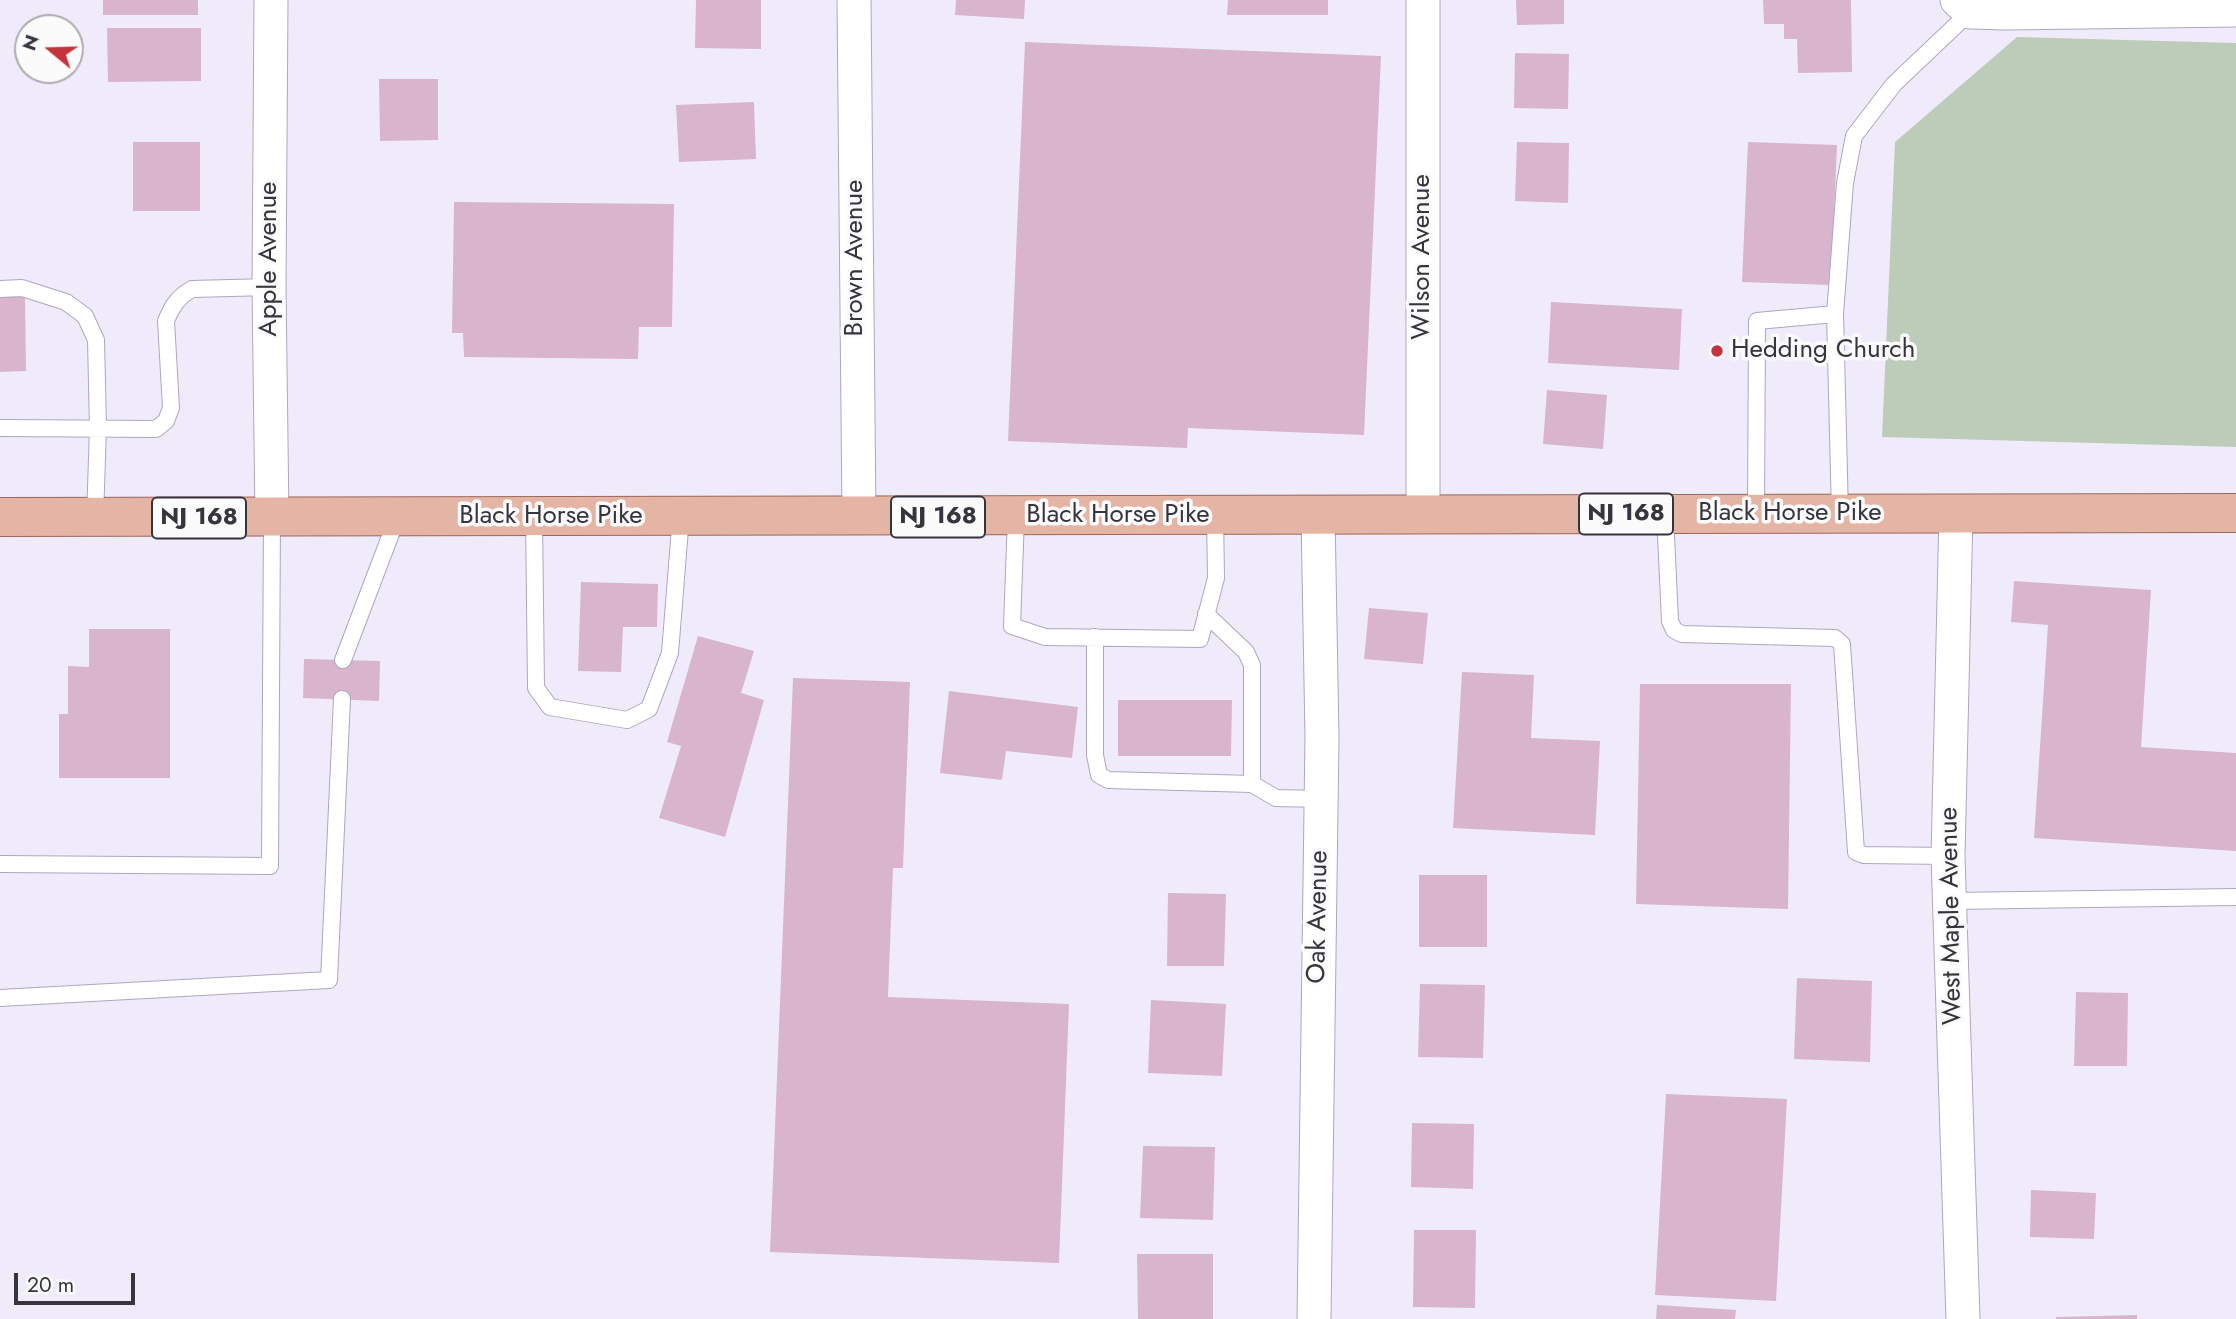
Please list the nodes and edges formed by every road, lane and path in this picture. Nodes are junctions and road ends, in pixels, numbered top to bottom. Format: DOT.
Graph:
graph roads {
  1 [pos="271,0"];
  2 [pos="854,0"];
  3 [pos="1423,0"];
  4 [pos="1963,6"];
  5 [pos="2236,10"];
  6 [pos="270,287"];
  7 [pos="0,289"];
  8 [pos="1835,314"];
  9 [pos="0,428"];
  10 [pos="98,428"];
  11 [pos="1956,513"];
  12 [pos="2236,513"];
  13 [pos="1423,514"];
  14 [pos="1665,514"];
  15 [pos="1756,514"];
  16 [pos="1840,514"];
  17 [pos="1318,515"];
  18 [pos="534,516"];
  19 [pos="681,516"];
  20 [pos="859,516"];
  21 [pos="1215,516"];
  22 [pos="0,517"];
  23 [pos="95,517"];
  24 [pos="397,517"];
  25 [pos="1016,517"];
  26 [pos="272,518"];
  27 [pos="1206,614"];
  28 [pos="1095,638"];
  29 [pos="343,660"];
  30 [pos="342,699"];
  31 [pos="1252,784"];
  32 [pos="1321,799"];
  33 [pos="1948,856"];
  34 [pos="0,864"];
  35 [pos="2236,897"];
  36 [pos="1950,901"];
  37 [pos="0,998"];
  38 [pos="1314,1319"];
  39 [pos="1963,1319"];
  1 -- 6 [label="street, Apple Avenue"];
  2 -- 20 [label="street, Brown Avenue"];
  3 -- 13 [label="street, Wilson Avenue"];
  4 -- 5 [label="street"];
  4 -- 8 [label="lane"];
  6 -- 10 [label="lane"];
  6 -- 26 [label="street, Apple Avenue"];
  7 -- 10 [label="lane"];
  8 -- 15 [label="lane"];
  8 -- 16 [label="lane"];
  9 -- 10 [label="lane"];
  10 -- 23 [label="lane"];
  11 -- 12 [label="main road, Black Horse Pike / NJ 168"];
  11 -- 16 [label="main road, Black Horse Pike / NJ 168"];
  11 -- 33 [label="street, West Maple Avenue"];
  13 -- 14 [label="main road, Black Horse Pike / NJ 168"];
  13 -- 17 [label="main road, Black Horse Pike / NJ 168"];
  14 -- 15 [label="main road, Black Horse Pike / NJ 168"];
  14 -- 33 [label="lane"];
  15 -- 16 [label="main road, Black Horse Pike / NJ 168"];
  17 -- 21 [label="main road, Black Horse Pike / NJ 168"];
  17 -- 32 [label="street, Oak Avenue"];
  18 -- 19 [label="main road, Black Horse Pike / NJ 168"];
  18 -- 19 [label="lane"];
  18 -- 24 [label="main road, Black Horse Pike / NJ 168"];
  19 -- 20 [label="main road, Black Horse Pike / NJ 168"];
  20 -- 25 [label="main road, Black Horse Pike / NJ 168"];
  21 -- 25 [label="main road, Black Horse Pike / NJ 168"];
  21 -- 27 [label="lane"];
  22 -- 23 [label="main road, Black Horse Pike / NJ 168"];
  23 -- 26 [label="main road, Black Horse Pike / NJ 168"];
  24 -- 26 [label="main road, Black Horse Pike / NJ 168"];
  24 -- 29 [label="lane"];
  25 -- 28 [label="lane"];
  26 -- 34 [label="lane"];
  27 -- 28 [label="lane"];
  27 -- 31 [label="lane"];
  28 -- 31 [label="lane"];
  30 -- 37 [label="lane"];
  31 -- 32 [label="lane"];
  32 -- 38 [label="street, Oak Avenue"];
  33 -- 36 [label="street, West Maple Avenue"];
  35 -- 36 [label="lane"];
  36 -- 39 [label="street, West Maple Avenue"];
}
